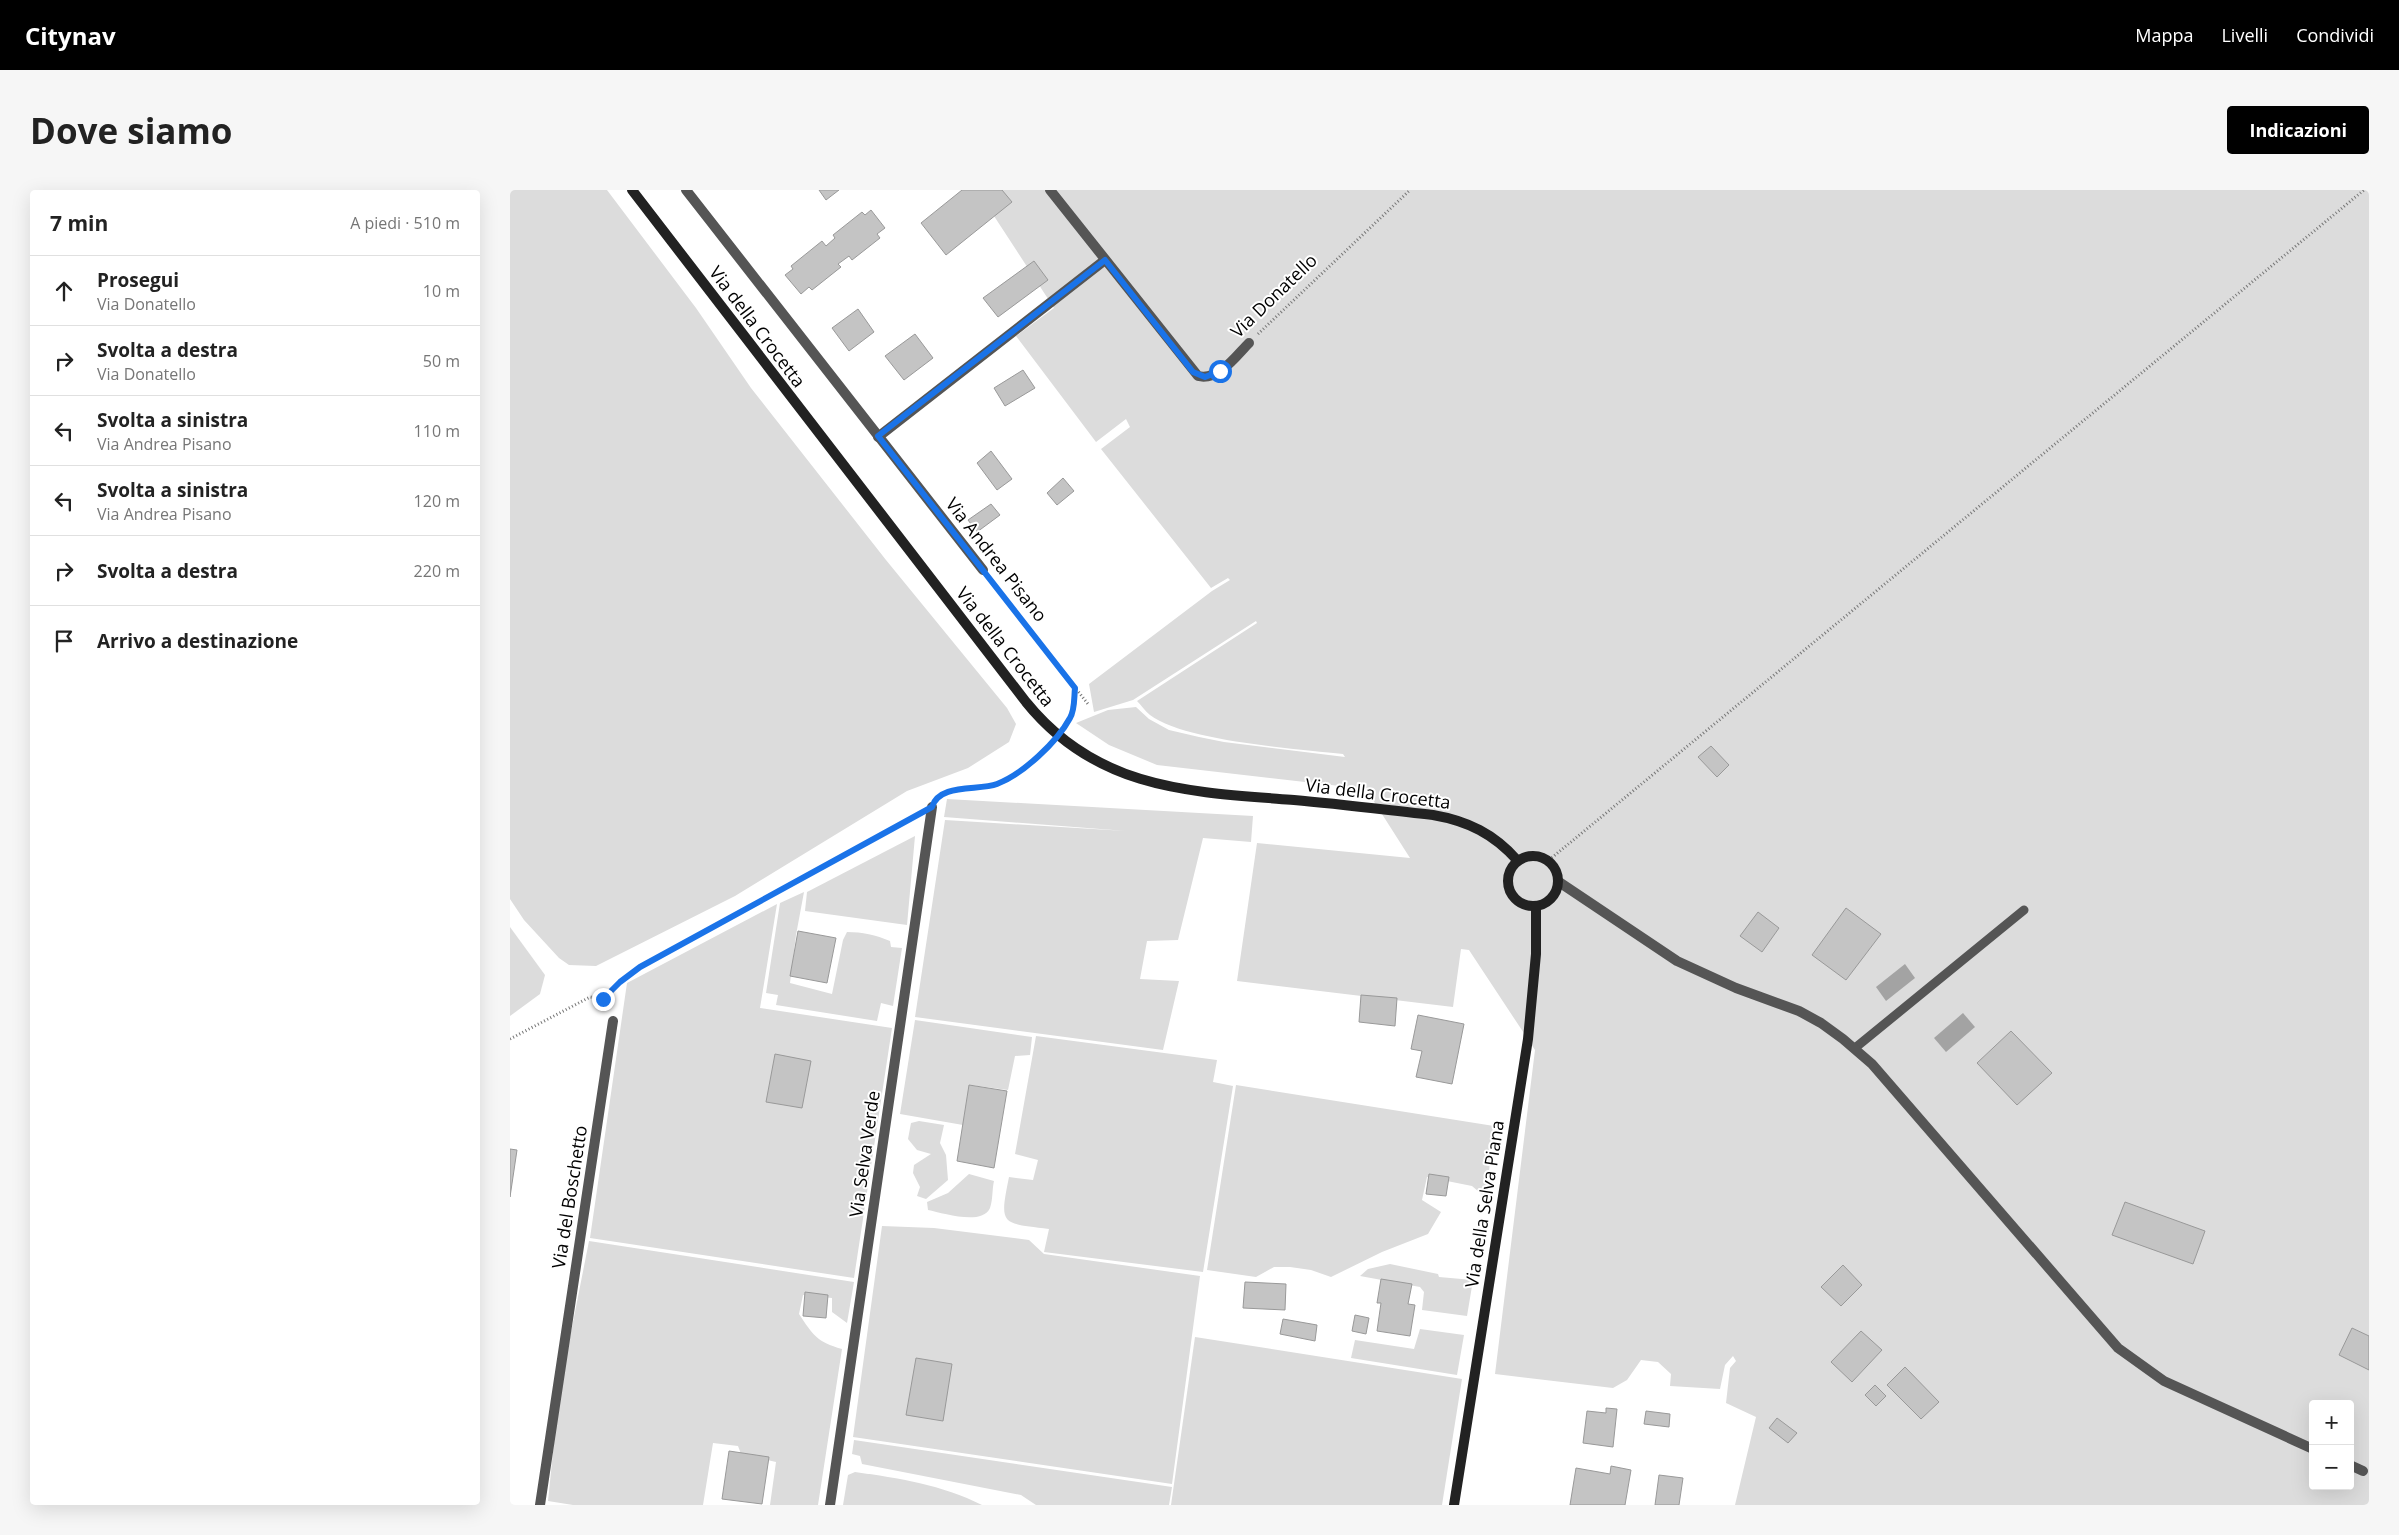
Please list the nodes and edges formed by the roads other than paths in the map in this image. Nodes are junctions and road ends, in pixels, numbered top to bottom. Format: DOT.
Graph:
graph roads {
  1 [pos="632,190"];
  2 [pos="686,190"];
  3 [pos="1050,190"];
  4 [pos="1105,260"];
  5 [pos="1249,343"];
  6 [pos="878,436"];
  7 [pos="983,570"];
  8 [pos="932,807"];
  9 [pos="1517,860"];
  10 [pos="1559,882"];
  11 [pos="1536,906"];
  12 [pos="2024,910"];
  13 [pos="613,1021"];
  14 [pos="1855,1048"];
  15 [pos="2309,1446"];
  16 [pos="2354,1467"];
  17 [pos="2363,1471"];
  18 [pos="540,1505"];
  19 [pos="830,1505"];
  20 [pos="1454,1505"];
  1 -- 9 [label="street, Via della Crocetta"];
  2 -- 6 [label="street, Via Andrea Pisano"];
  3 -- 4 [label="street, Via Donatello"];
  4 -- 5 [label="street, Via Donatello"];
  4 -- 6 [label="street"];
  6 -- 7 [label="street, Via Andrea Pisano"];
  8 -- 19 [label="street, Via Selva Verde"];
  9 -- 10 [label="street"];
  9 -- 11 [label="street"];
  10 -- 11 [label="street"];
  10 -- 14 [label="street"];
  11 -- 20 [label="street, Via della Selva Piana"];
  12 -- 14 [label="lane"];
  13 -- 18 [label="street, Via del Boschetto"];
  14 -- 15 [label="street"];
  16 -- 17 [label="street"];
}
